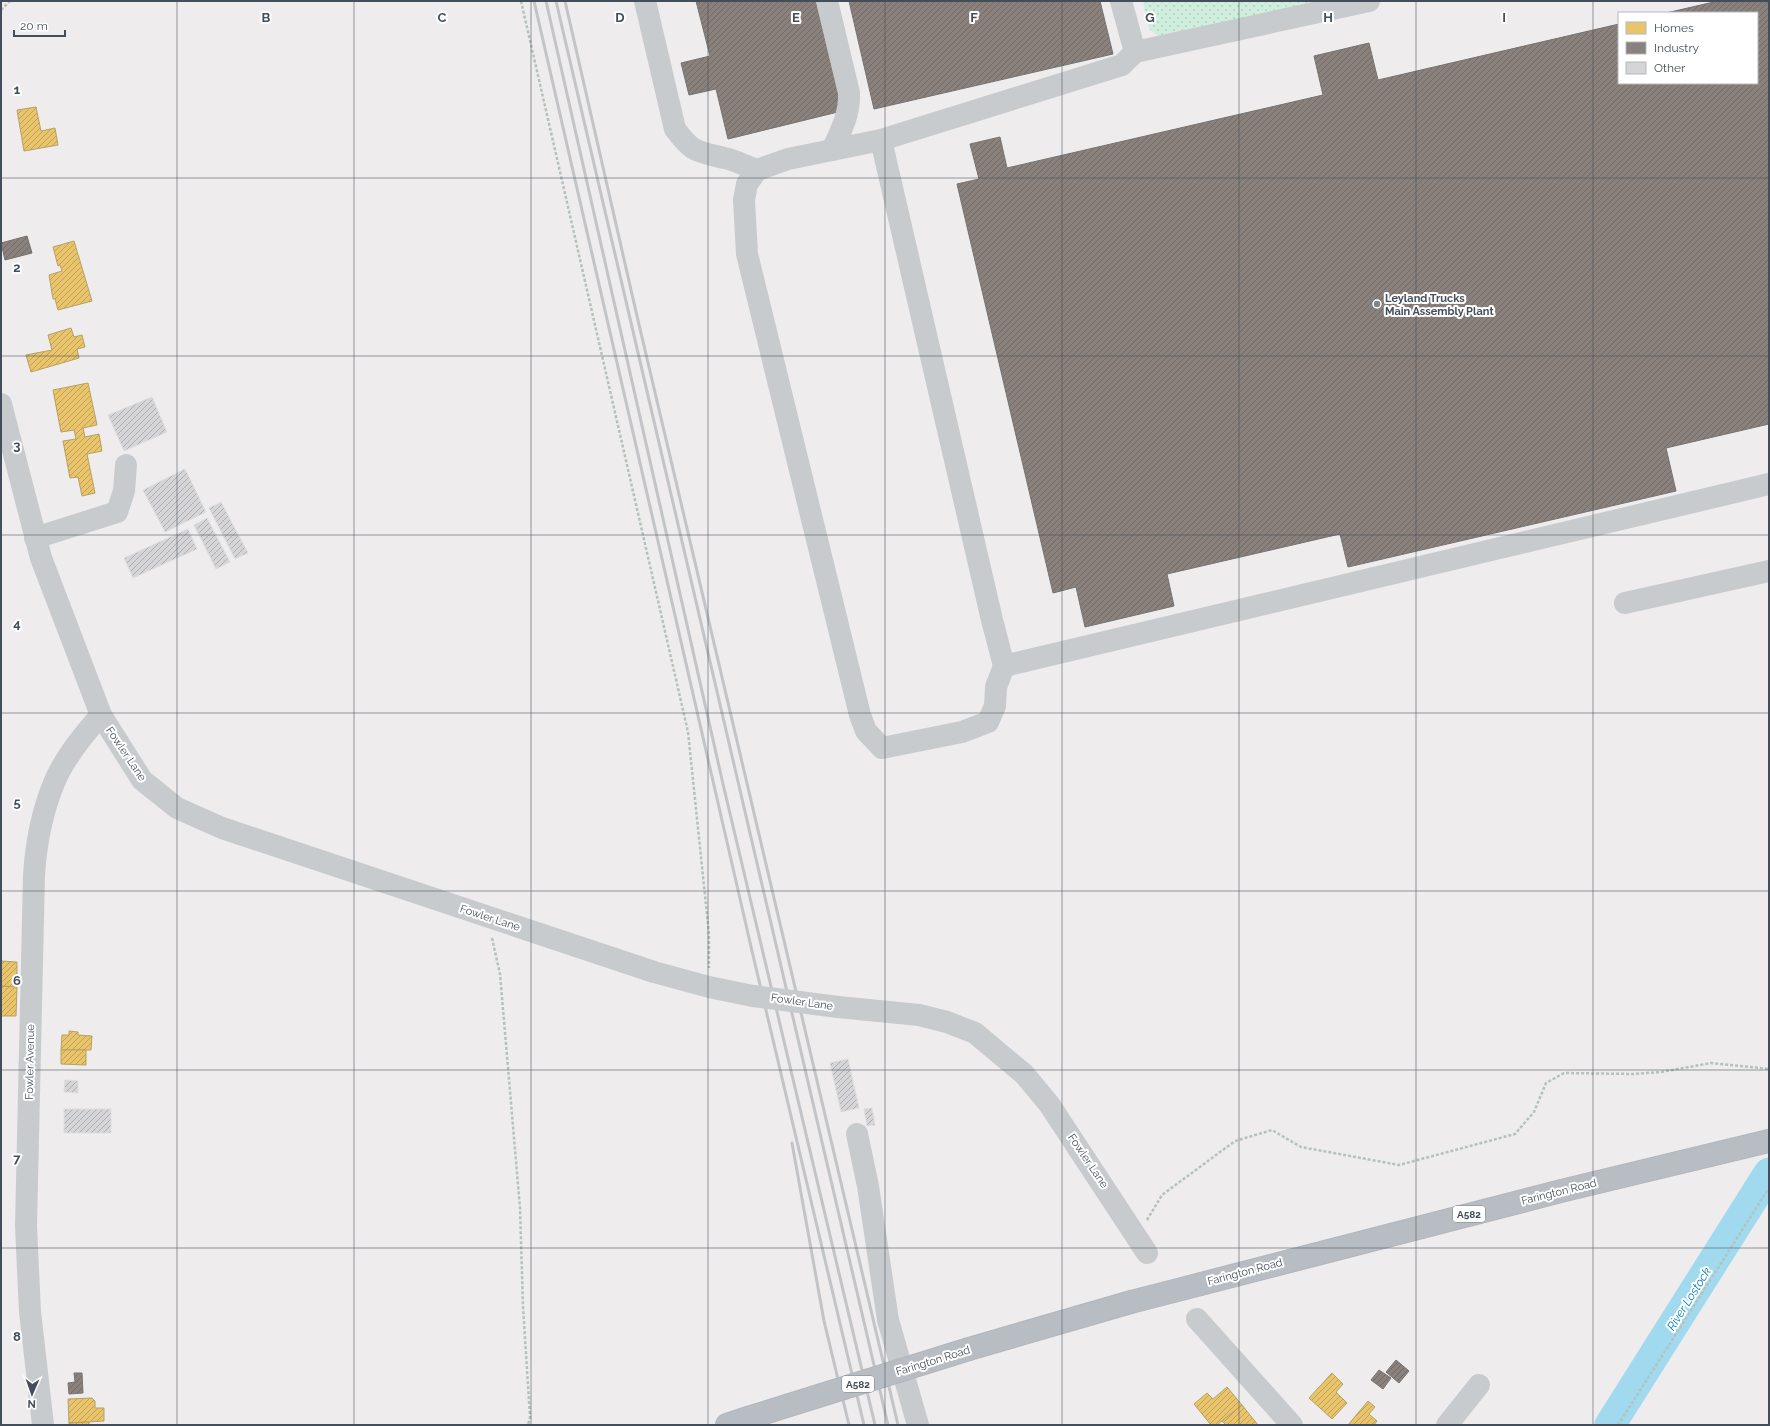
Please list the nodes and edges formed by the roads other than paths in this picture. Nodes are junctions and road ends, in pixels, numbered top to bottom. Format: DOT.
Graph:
graph roads {
  1 [pos="645,1"];
  2 [pos="827,1"];
  3 [pos="1122,1"];
  4 [pos="1369,1"];
  5 [pos="1135,52"];
  6 [pos="881,140"];
  7 [pos="832,150"];
  8 [pos="757,170"];
  9 [pos="1,404"];
  10 [pos="126,465"];
  11 [pos="1769,484"];
  12 [pos="35,538"];
  13 [pos="1769,571"];
  14 [pos="1625,603"];
  15 [pos="1004,666"];
  16 [pos="101,715"];
  17 [pos="857,1134"];
  18 [pos="1769,1141"];
  19 [pos="1143,1246"];
  20 [pos="1198,1319"];
  21 [pos="1479,1385"];
  22 [pos="43,1425"];
  23 [pos="727,1425"];
  24 [pos="918,1425"];
  25 [pos="1292,1425"];
  26 [pos="1447,1425"];
  1 -- 8 [label="street"];
  2 -- 7 [label="street"];
  3 -- 5 [label="street"];
  4 -- 5 [label="street"];
  5 -- 6 [label="street"];
  6 -- 7 [label="street"];
  6 -- 15 [label="street"];
  7 -- 8 [label="street"];
  8 -- 15 [label="street"];
  9 -- 12 [label="street, Fowler Lane"];
  10 -- 12 [label="street"];
  11 -- 15 [label="street"];
  12 -- 16 [label="street, Fowler Lane"];
  13 -- 14 [label="street"];
  16 -- 19 [label="street, Fowler Lane, bridge"];
  16 -- 22 [label="street, Fowler Avenue"];
  17 -- 24 [label="street"];
  18 -- 23 [label="highway, Farington Road / A582, bridge"];
  20 -- 25 [label="street"];
  21 -- 26 [label="street"];
}
